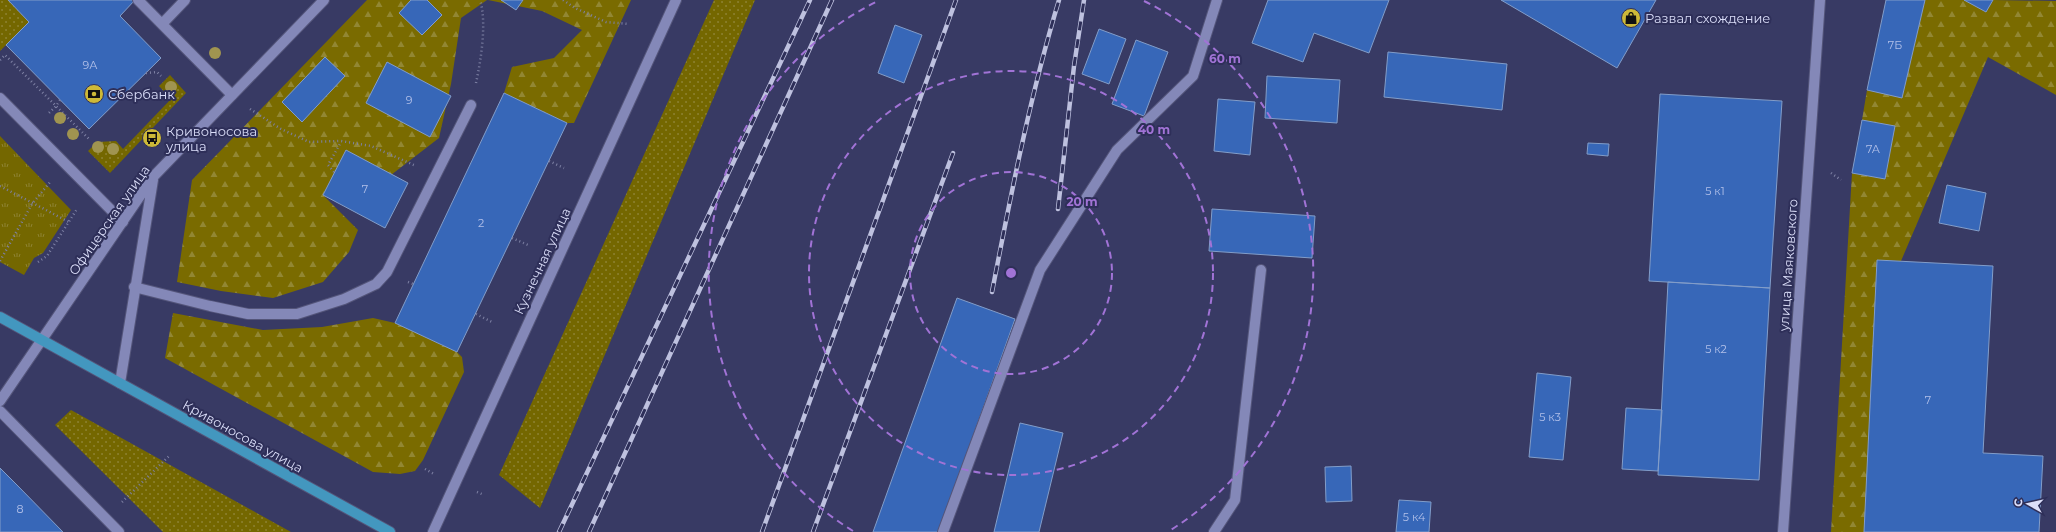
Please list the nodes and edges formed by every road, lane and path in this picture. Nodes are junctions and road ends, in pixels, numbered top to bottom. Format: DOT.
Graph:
graph roads {
  1 [pos="138,0"];
  2 [pos="185,0"];
  3 [pos="324,0"];
  4 [pos="480,0"];
  5 [pos="563,0"];
  6 [pos="676,0"];
  7 [pos="1216,0"];
  8 [pos="1820,0"];
  9 [pos="162,24"];
  10 [pos="629,24"];
  11 [pos="0,60"];
  12 [pos="146,73"];
  13 [pos="161,76"];
  14 [pos="232,95"];
  15 [pos="0,98"];
  16 [pos="60,100"];
  17 [pos="471,105"];
  18 [pos="56,106"];
  19 [pos="46,115"];
  20 [pos="89,139"];
  21 [pos="342,141"];
  22 [pos="549,161"];
  23 [pos="65,164"];
  24 [pos="564,168"];
  25 [pos="334,172"];
  26 [pos="153,176"];
  27 [pos="436,176"];
  28 [pos="0,186"];
  29 [pos="95,196"];
  30 [pos="32,204"];
  31 [pos="69,222"];
  32 [pos="123,222"];
  33 [pos="512,238"];
  34 [pos="528,245"];
  35 [pos="0,261"];
  36 [pos="38,262"];
  37 [pos="1262,270"];
  38 [pos="134,287"];
  39 [pos="476,314"];
  40 [pos="0,316"];
  41 [pos="492,322"];
  42 [pos="42,340"];
  43 [pos="120,383"];
  44 [pos="0,401"];
  45 [pos="0,411"];
  46 [pos="169,456"];
  47 [pos="106,519"];
  48 [pos="119,532"];
  49 [pos="390,532"];
  50 [pos="433,532"];
  51 [pos="943,532"];
  52 [pos="1214,532"];
  53 [pos="1783,532"];
  1 -- 9 [label="street"];
  2 -- 9 [label="street"];
  3 -- 14 [label="street, Офицерская улица"];
  4 -- 17 [label="path"];
  5 -- 10 [label="path"];
  6 -- 50 [label="street, Кузнечная улица"];
  7 -- 51 [label="street"];
  8 -- 53 [label="street, улица Маяковского"];
  9 -- 14 [label="street"];
  11 -- 18 [label="path"];
  12 -- 13 [label="path"];
  14 -- 21 [label="path"];
  14 -- 26 [label="street, Офицерская улица"];
  15 -- 23 [label="street"];
  16 -- 18 [label="path"];
  17 -- 27 [label="street"];
  18 -- 19 [label="path"];
  18 -- 20 [label="path"];
  21 -- 25 [label="path"];
  21 -- 27 [label="path"];
  22 -- 24 [label="path"];
  23 -- 29 [label="street"];
  23 -- 30 [label="path"];
  26 -- 32 [label="street, Офицерская улица"];
  26 -- 38 [label="street"];
  27 -- 38 [label="street"];
  28 -- 30 [label="path"];
  29 -- 31 [label="path"];
  29 -- 32 [label="street"];
  30 -- 31 [label="path"];
  30 -- 35 [label="path"];
  31 -- 36 [label="path"];
  32 -- 42 [label="street, Офицерская улица"];
  33 -- 34 [label="path"];
  37 -- 52 [label="street"];
  38 -- 43 [label="street"];
  39 -- 41 [label="path"];
  40 -- 42 [label="main road, Кривоносова улица"];
  42 -- 43 [label="main road, Кривоносова улица"];
  42 -- 44 [label="street, Офицерская улица"];
  43 -- 49 [label="main road, Кривоносова улица"];
  45 -- 47 [label="street"];
  46 -- 47 [label="path"];
  47 -- 48 [label="street"];
}
